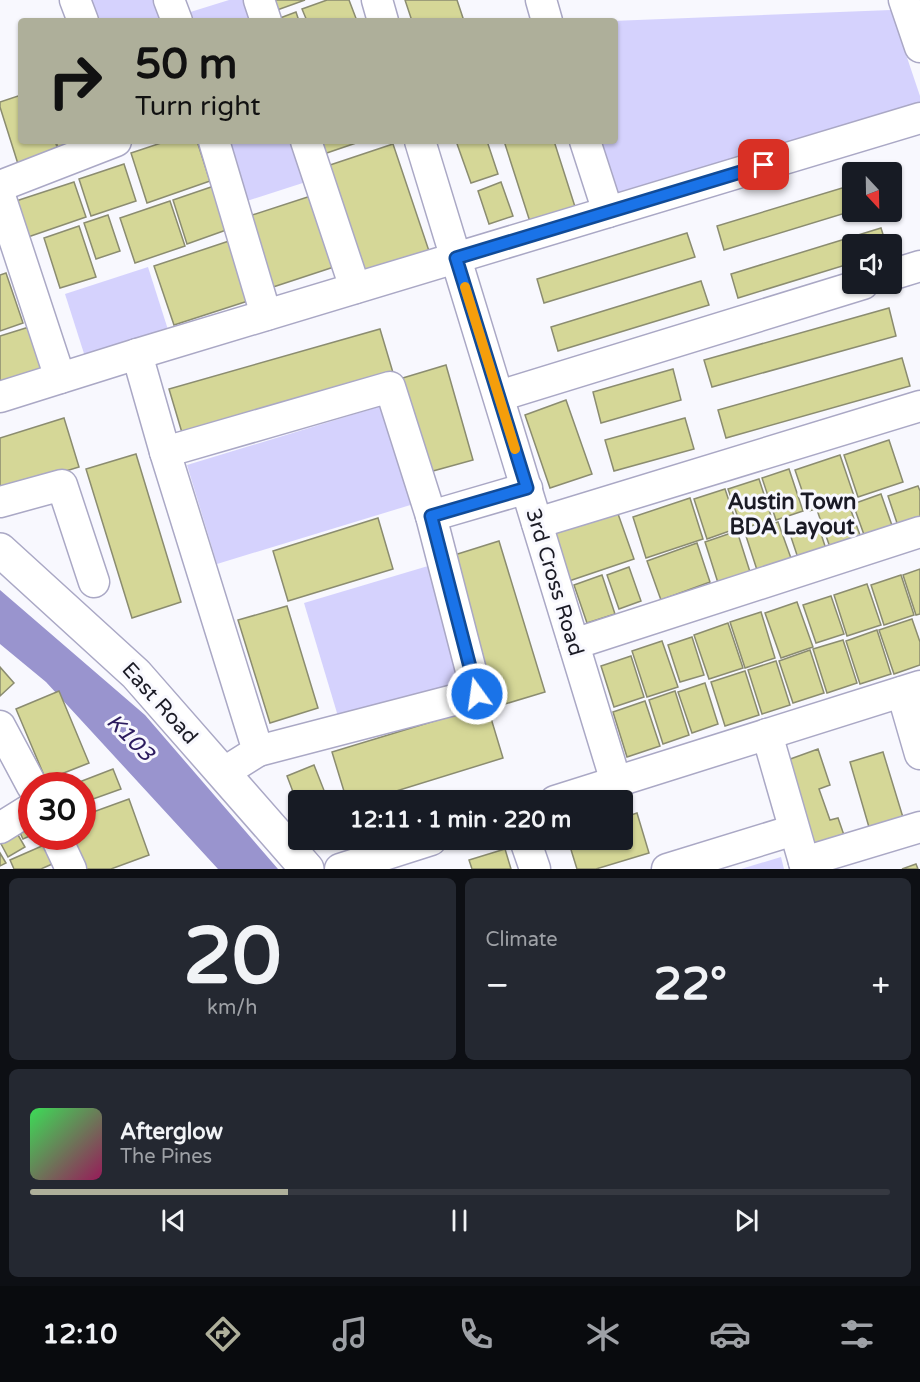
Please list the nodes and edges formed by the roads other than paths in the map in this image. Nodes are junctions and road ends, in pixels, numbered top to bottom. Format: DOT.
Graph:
graph roads {
  1 [pos="75,0"];
  2 [pos="169,0"];
  3 [pos="259,0"];
  4 [pos="377,0"];
  5 [pos="541,0"];
  6 [pos="904,0"];
  7 [pos="82,18"];
  8 [pos="175,18"];
  9 [pos="265,18"];
  10 [pos="382,18"];
  11 [pos="546,18"];
  12 [pos="920,47"];
  13 [pos="920,118"];
  14 [pos="108,144"];
  15 [pos="215,144"];
  16 [pos="307,144"];
  17 [pos="421,144"];
  18 [pos="586,144"];
  19 [pos="0,186"];
  20 [pos="0,196"];
  21 [pos="608,212"];
  22 [pos="9,256"];
  23 [pos="456,258"];
  24 [pos="920,266"];
  25 [pos="902,272"];
  26 [pos="355,288"];
  27 [pos="842,290"];
  28 [pos="266,315"];
  29 [pos="137,354"];
  30 [pos="60,378"];
  31 [pos="499,396"];
  32 [pos="0,397"];
  33 [pos="920,406"];
  34 [pos="165,452"];
  35 [pos="527,488"];
  36 [pos="0,502"];
  37 [pos="431,516"];
  38 [pos="537,524"];
  39 [pos="920,532"];
  40 [pos="0,550"];
  41 [pos="94,582"];
  42 [pos="574,644"];
  43 [pos="911,689"];
  44 [pos="0,726"];
  45 [pos="767,734"];
  46 [pos="258,751"];
  47 [pos="920,754"];
  48 [pos="25,772"];
  49 [pos="223,773"];
  50 [pos="616,782"];
  51 [pos="590,790"];
  52 [pos="18,817"];
  53 [pos="920,827"];
  54 [pos="0,828"];
  55 [pos="795,830"];
  56 [pos="62,850"];
  57 [pos="400,850"];
  58 [pos="528,850"];
  59 [pos="805,866"];
  60 [pos="71,869"];
  61 [pos="308,869"];
  62 [pos="340,869"];
  63 [pos="535,869"];
  64 [pos="668,869"];
  1 -- 7 [label="street"];
  2 -- 8 [label="street"];
  3 -- 9 [label="street"];
  4 -- 10 [label="street"];
  5 -- 11 [label="street"];
  6 -- 12 [label="street"];
  13 -- 21 [label="street"];
  14 -- 19 [label="street"];
  15 -- 28 [label="street"];
  16 -- 26 [label="street"];
  17 -- 23 [label="street, 3rd Cross Road"];
  18 -- 21 [label="street"];
  20 -- 22 [label="street"];
  21 -- 23 [label="street"];
  22 -- 30 [label="street"];
  23 -- 26 [label="street"];
  23 -- 31 [label="street, 3rd Cross Road"];
  24 -- 25 [label="street"];
  26 -- 28 [label="street"];
  27 -- 31 [label="street"];
  28 -- 29 [label="street"];
  29 -- 30 [label="street"];
  29 -- 34 [label="street"];
  30 -- 32 [label="street"];
  31 -- 35 [label="street, 3rd Cross Road"];
  33 -- 38 [label="street"];
  34 -- 37 [label="street"];
  34 -- 46 [label="street"];
  35 -- 37 [label="street"];
  35 -- 38 [label="street, 3rd Cross Road"];
  36 -- 41 [label="street"];
  37 -- 46 [label="street"];
  38 -- 42 [label="street, 3rd Cross Road"];
  39 -- 42 [label="street"];
  40 -- 49 [label="street, East Road"];
  42 -- 50 [label="street, 3rd Cross Road"];
  43 -- 45 [label="street"];
  43 -- 47 [label="street"];
  44 -- 48 [label="street"];
  45 -- 50 [label="street"];
  45 -- 55 [label="street"];
  46 -- 49 [label="street"];
  49 -- 61 [label="street, East Road"];
  50 -- 51 [label="street"];
  52 -- 54 [label="street"];
  53 -- 59 [label="street"];
  55 -- 59 [label="street"];
  55 -- 64 [label="street"];
  56 -- 60 [label="street"];
  57 -- 62 [label="street"];
  58 -- 63 [label="street"];
}
